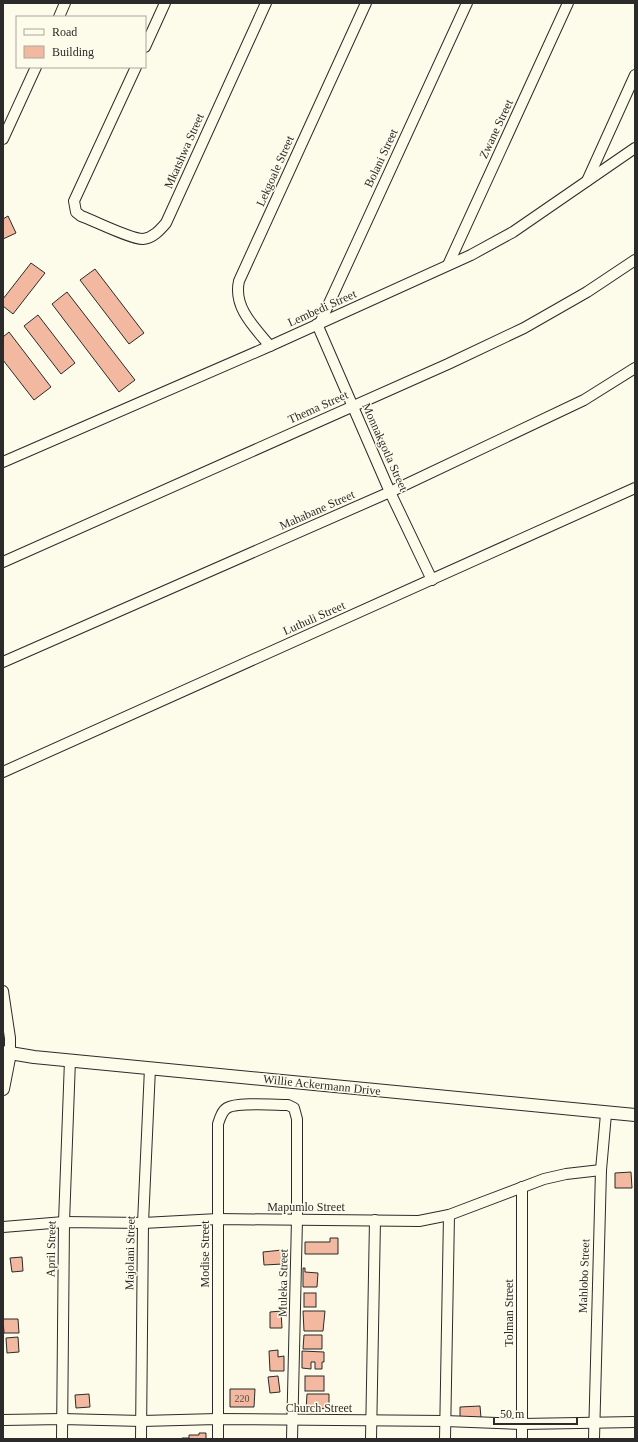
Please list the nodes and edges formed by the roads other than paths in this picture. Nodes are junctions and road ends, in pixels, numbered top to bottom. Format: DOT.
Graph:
graph roads {
  1 [pos="65,3"];
  2 [pos="165,3"];
  3 [pos="266,3"];
  4 [pos="366,3"];
  5 [pos="467,3"];
  6 [pos="568,3"];
  7 [pos="59,16"];
  8 [pos="146,45"];
  9 [pos="36,68"];
  10 [pos="136,68"];
  11 [pos="635,75"];
  12 [pos="3,139"];
  13 [pos="635,148"];
  14 [pos="587,180"];
  15 [pos="635,260"];
  16 [pos="448,265"];
  17 [pos="318,324"];
  18 [pos="270,346"];
  19 [pos="635,368"];
  20 [pos="353,405"];
  21 [pos="3,462"];
  22 [pos="635,488"];
  23 [pos="390,492"];
  24 [pos="3,562"];
  25 [pos="432,580"];
  26 [pos="3,662"];
  27 [pos="3,772"];
  28 [pos="3,991"];
  29 [pos="6,1052"];
  30 [pos="70,1060"];
  31 [pos="150,1068"];
  32 [pos="3,1089"];
  33 [pos="606,1114"];
  34 [pos="635,1116"];
  35 [pos="298,1127"];
  36 [pos="601,1170"];
  37 [pos="522,1187"];
  38 [pos="449,1216"];
  39 [pos="297,1219"];
  40 [pos="218,1220"];
  41 [pos="375,1220"];
  42 [pos="64,1222"];
  43 [pos="143,1223"];
  44 [pos="3,1227"];
  45 [pos="62,1419"];
  46 [pos="217,1419"];
  47 [pos="3,1420"];
  48 [pos="292,1420"];
  49 [pos="142,1421"];
  50 [pos="372,1421"];
  51 [pos="445,1421"];
  52 [pos="593,1422"];
  53 [pos="635,1422"];
  54 [pos="522,1424"];
  55 [pos="62,1439"];
  56 [pos="141,1439"];
  57 [pos="218,1439"];
  58 [pos="292,1439"];
  59 [pos="371,1439"];
  60 [pos="445,1439"];
  61 [pos="522,1439"];
  62 [pos="594,1439"];
  1 -- 7 [label="street"];
  2 -- 8 [label="street"];
  3 -- 10 [label="street, Mkatshwa Street"];
  4 -- 18 [label="street, Lekgoale Street"];
  5 -- 17 [label="street, Bolani Street"];
  6 -- 16 [label="street, Zwane Street"];
  9 -- 12 [label="street"];
  11 -- 14 [label="street"];
  13 -- 14 [label="street, Lembedi Street"];
  14 -- 16 [label="street, Lembedi Street"];
  15 -- 20 [label="street, Thema Street"];
  16 -- 17 [label="street, Lembedi Street"];
  17 -- 18 [label="street, Lembedi Street"];
  17 -- 20 [label="street, Monnakgotla Street"];
  18 -- 21 [label="street, Lembedi Street"];
  19 -- 23 [label="street, Mahabane Street"];
  20 -- 23 [label="street, Monnakgotla Street"];
  20 -- 24 [label="street, Thema Street"];
  22 -- 25 [label="street, Luthuli Street"];
  23 -- 25 [label="street, Monnakgotla Street"];
  23 -- 26 [label="street, Mahabane Street"];
  25 -- 27 [label="street, Luthuli Street"];
  28 -- 29 [label="street"];
  29 -- 30 [label="street, Willie Ackermann Drive"];
  29 -- 32 [label="street"];
  30 -- 31 [label="street, Willie Ackermann Drive"];
  30 -- 42 [label="street, April Street"];
  31 -- 33 [label="street, Willie Ackermann Drive"];
  31 -- 43 [label="street, Majolani Street"];
  33 -- 34 [label="street, Willie Ackermann Drive"];
  33 -- 36 [label="street, Mahlobo Street"];
  35 -- 39 [label="street, Muleka Street"];
  35 -- 40 [label="street, Modise Street"];
  36 -- 37 [label="street, Mapumlo Street"];
  36 -- 52 [label="street, Mahlobo Street"];
  37 -- 38 [label="street, Mapumlo Street"];
  37 -- 54 [label="street, Tolman Street"];
  38 -- 41 [label="street, Mapumlo Street"];
  38 -- 51 [label="street"];
  39 -- 40 [label="street, Mapumlo Street"];
  39 -- 41 [label="street, Mapumlo Street"];
  39 -- 48 [label="street, Muleka Street"];
  40 -- 43 [label="street, Mapumlo Street"];
  40 -- 46 [label="street, Modise Street"];
  41 -- 50 [label="street"];
  42 -- 43 [label="street, Mapumlo Street"];
  42 -- 44 [label="street, Mapumlo Street"];
  42 -- 45 [label="street, April Street"];
  43 -- 49 [label="street, Majolani Street"];
  45 -- 47 [label="street, Church Street"];
  45 -- 49 [label="street, Church Street"];
  45 -- 55 [label="street, April Street"];
  46 -- 48 [label="street, Church Street"];
  46 -- 49 [label="street, Church Street"];
  46 -- 57 [label="street, Modise Street"];
  48 -- 50 [label="street, Church Street"];
  48 -- 58 [label="street, Muleka Street"];
  49 -- 56 [label="street, Majolani Street"];
  50 -- 51 [label="street, Church Street"];
  50 -- 59 [label="street"];
  51 -- 54 [label="street, Church Street"];
  51 -- 60 [label="street"];
  52 -- 53 [label="street, Church Street"];
  52 -- 54 [label="street, Church Street"];
  52 -- 62 [label="street, Mahlobo Street"];
  54 -- 61 [label="street, Tolman Street"];
}
